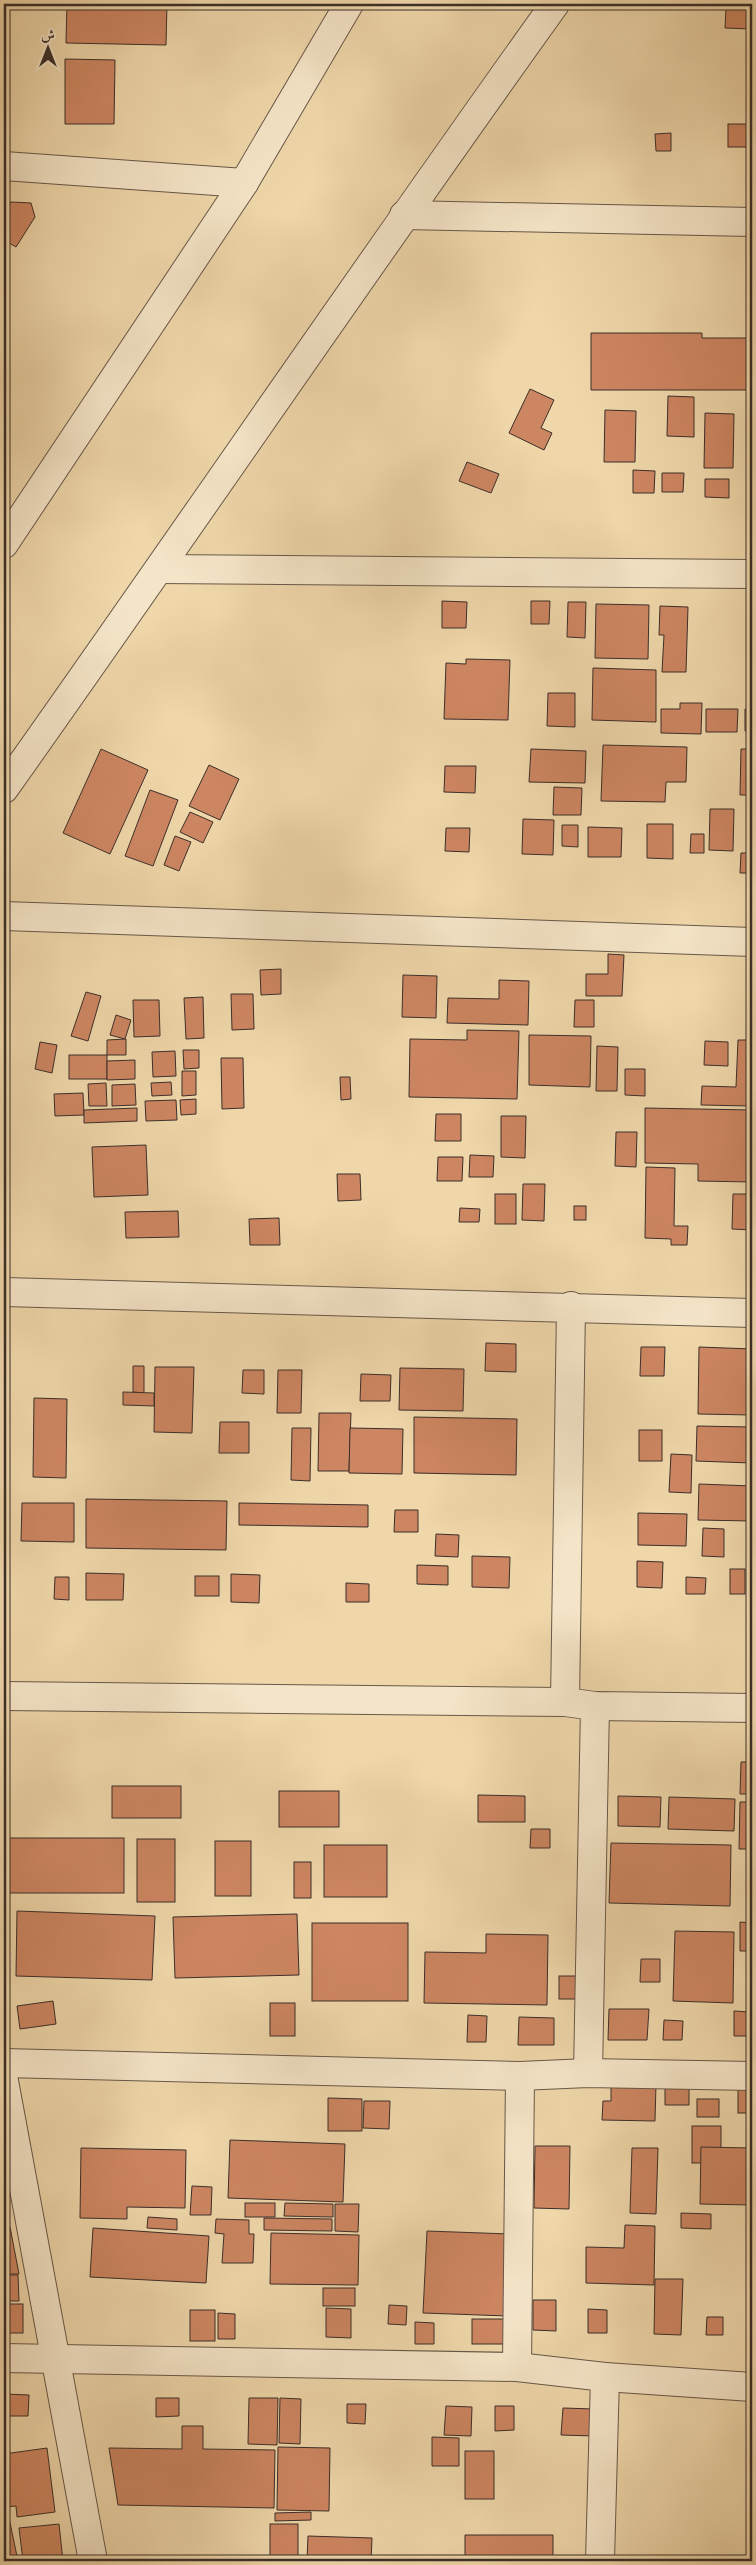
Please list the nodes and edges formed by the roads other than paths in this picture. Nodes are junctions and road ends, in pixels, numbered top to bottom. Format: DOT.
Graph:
graph roads {
  1 [pos="349,4"];
  2 [pos="556,4"];
  3 [pos="4,166"];
  4 [pos="244,183"];
  5 [pos="404,215"];
  6 [pos="752,222"];
  7 [pos="4,544"];
  8 [pos="160,569"];
  9 [pos="752,574"];
  10 [pos="4,789"];
  11 [pos="4,916"];
  12 [pos="752,942"];
  13 [pos="4,1292"];
  14 [pos="571,1306"];
  15 [pos="752,1313"];
  16 [pos="4,1696"];
  17 [pos="565,1702"];
  18 [pos="595,1706"];
  19 [pos="752,1708"];
  20 [pos="4,2063"];
  21 [pos="588,2073"];
  22 [pos="520,2076"];
  23 [pos="752,2076"];
  24 [pos="4,2081"];
  25 [pos="4,2358"];
  26 [pos="54,2358"];
  27 [pos="517,2367"];
  28 [pos="605,2377"];
  29 [pos="752,2388"];
  30 [pos="94,2561"];
  31 [pos="600,2561"];
  1 -- 4 [label="street"];
  2 -- 5 [label="street"];
  3 -- 4 [label="street"];
  4 -- 7 [label="street"];
  5 -- 6 [label="street"];
  5 -- 8 [label="street"];
  8 -- 9 [label="street"];
  8 -- 10 [label="street"];
  11 -- 12 [label="street"];
  13 -- 14 [label="street"];
  14 -- 15 [label="street"];
  14 -- 17 [label="street"];
  16 -- 17 [label="street"];
  17 -- 18 [label="street"];
  18 -- 19 [label="street"];
  18 -- 21 [label="street"];
  20 -- 22 [label="street"];
  21 -- 22 [label="street"];
  21 -- 23 [label="street"];
  22 -- 27 [label="street"];
  24 -- 26 [label="street"];
  25 -- 26 [label="street"];
  26 -- 27 [label="street"];
  26 -- 30 [label="street"];
  27 -- 28 [label="street"];
  28 -- 29 [label="street"];
  28 -- 31 [label="street"];
}
